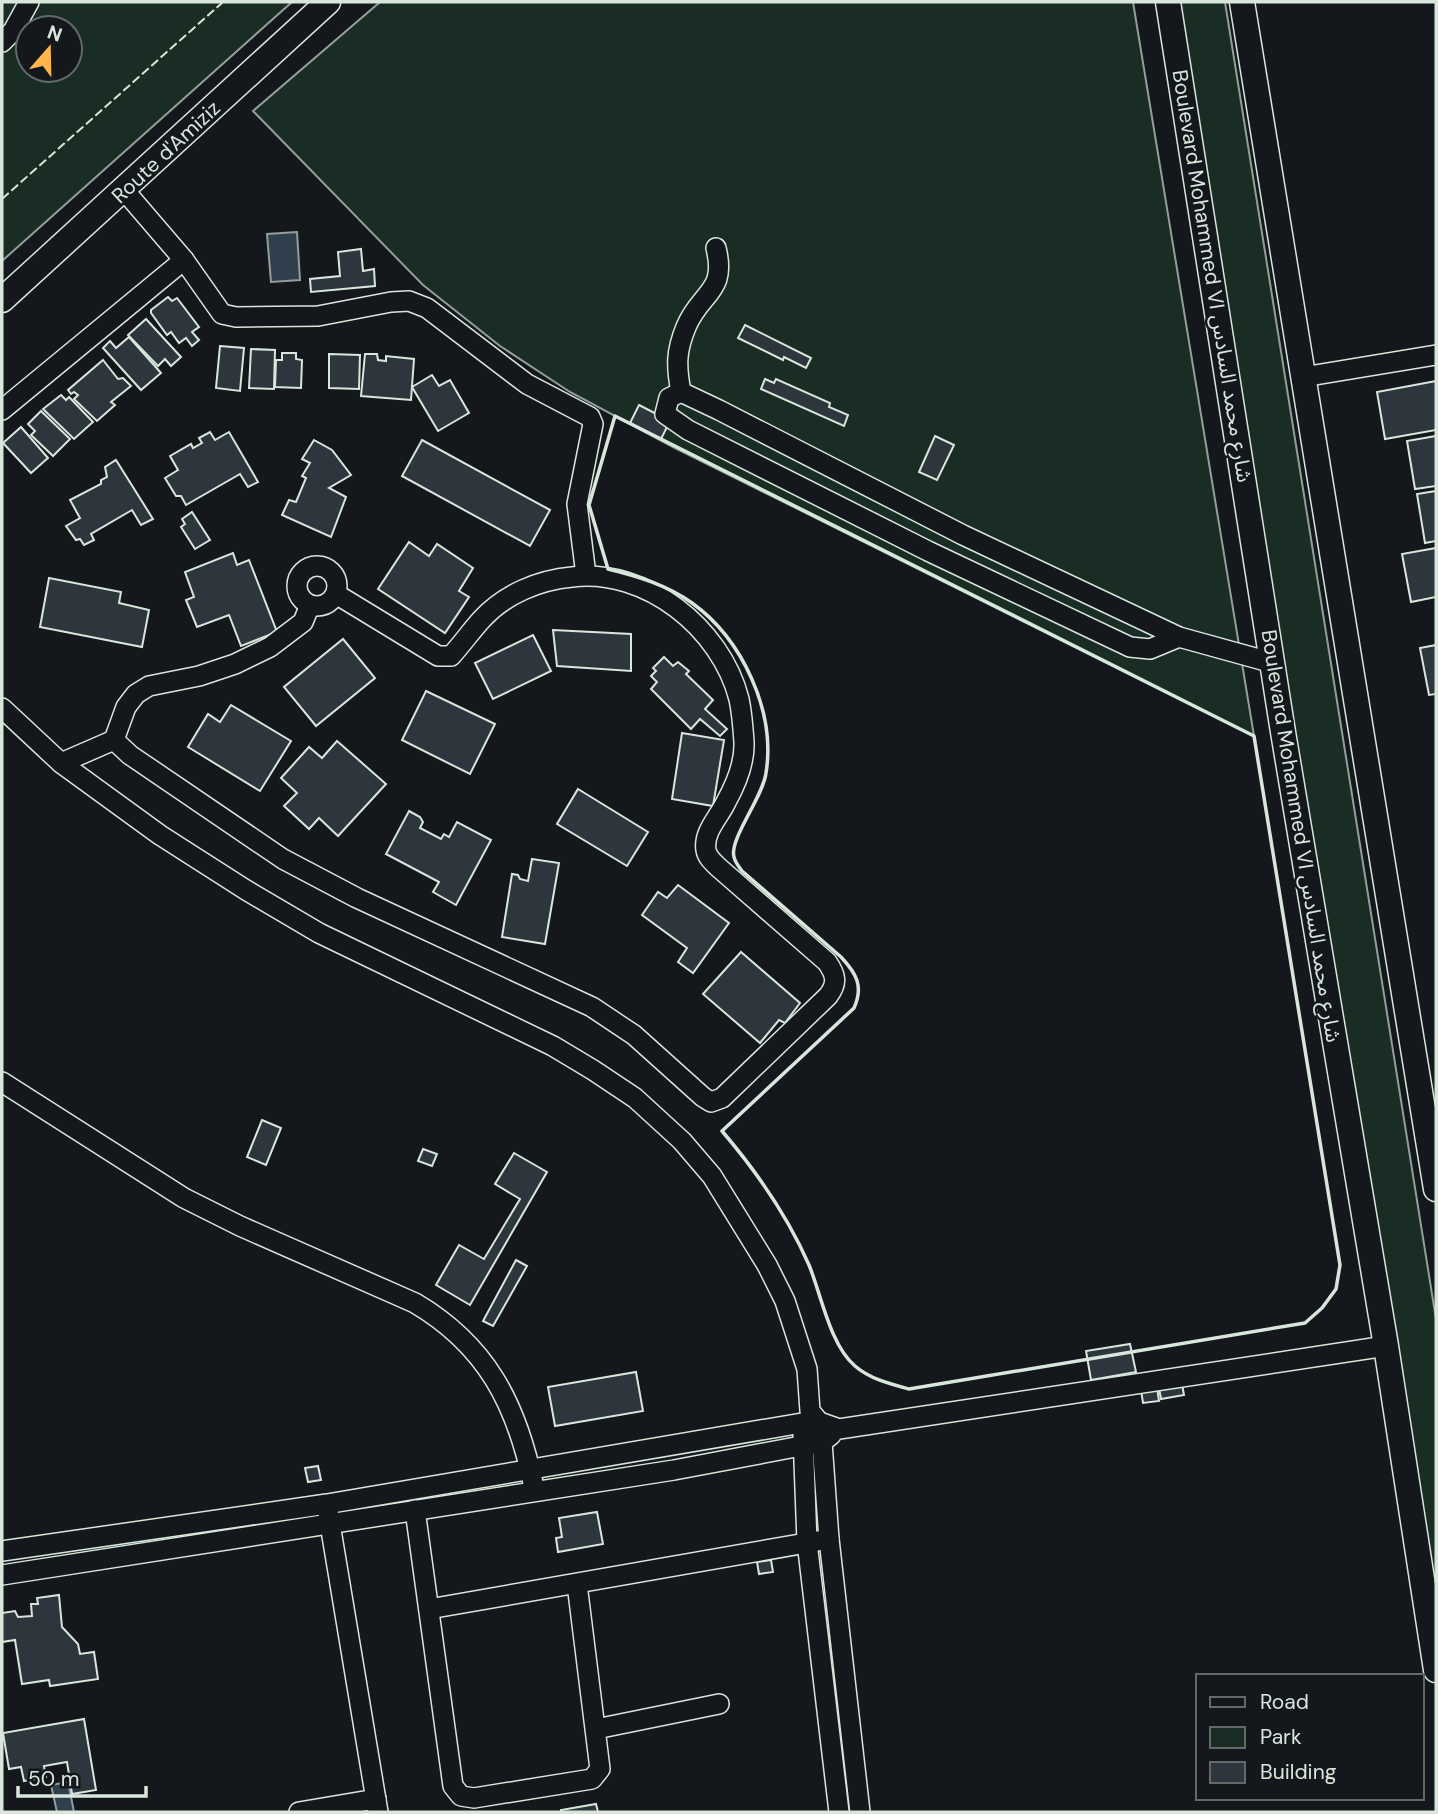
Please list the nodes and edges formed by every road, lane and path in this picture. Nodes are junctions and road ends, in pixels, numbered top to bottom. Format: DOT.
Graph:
graph roads {
  1 [pos="29,2"];
  2 [pos="328,2"];
  3 [pos="1168,2"];
  4 [pos="1242,2"];
  5 [pos="2,43"];
  6 [pos="124,190"];
  7 [pos="716,248"];
  8 [pos="184,260"];
  9 [pos="2,300"];
  10 [pos="1436,355"];
  11 [pos="1303,377"];
  12 [pos="681,392"];
  13 [pos="2,410"];
  14 [pos="586,575"];
  15 [pos="336,594"];
  16 [pos="310,605"];
  17 [pos="1179,637"];
  18 [pos="1273,663"];
  19 [pos="2,708"];
  20 [pos="114,740"];
  21 [pos="61,763"];
  22 [pos="2,1083"];
  23 [pos="1436,1189"];
  24 [pos="1386,1346"];
  25 [pos="811,1419"];
  26 [pos="839,1430"];
  27 [pos="813,1444"];
  28 [pos="530,1470"];
  29 [pos="534,1490"];
  30 [pos="415,1510"];
  31 [pos="329,1514"];
  32 [pos="830,1539"];
  33 [pos="807,1542"];
  34 [pos="2,1551"];
  35 [pos="2,1575"];
  36 [pos="577,1584"];
  37 [pos="429,1609"];
  38 [pos="1436,1670"];
  39 [pos="719,1704"];
  40 [pos="596,1729"];
  41 [pos="377,1806"];
  42 [pos="299,1812"];
  43 [pos="839,1812"];
  44 [pos="860,1812"];
  1 -- 5 [label="street"];
  2 -- 6 [label="main road, Route d'Amiziz"];
  3 -- 18 [label="main road, Boulevard Mohammed VI شارع محمد السادس"];
  4 -- 11 [label="main road"];
  6 -- 8 [label="street"];
  6 -- 9 [label="main road, Route d'Amiziz"];
  7 -- 12 [label="street"];
  8 -- 13 [label="street"];
  8 -- 14 [label="street"];
  10 -- 11 [label="street"];
  11 -- 23 [label="main road"];
  12 -- 17 [label="street"];
  12 -- 17 [label="street"];
  14 -- 15 [label="street"];
  14 -- 20 [label="street"];
  15 -- 16 [label="street"];
  15 -- 16 [label="street"];
  16 -- 20 [label="street"];
  17 -- 18 [label="street"];
  18 -- 24 [label="main road, Boulevard Mohammed VI شارع محمد السادس"];
  19 -- 21 [label="street"];
  20 -- 21 [label="street"];
  21 -- 25 [label="street"];
  22 -- 28 [label="street"];
  24 -- 26 [label="street"];
  24 -- 38 [label="main road, Boulevard Mohammed VI شارع محمد السادس"];
  25 -- 26 [label="street"];
  25 -- 27 [label="street"];
  25 -- 28 [label="street"];
  26 -- 27 [label="street"];
  27 -- 29 [label="street"];
  27 -- 32 [label="street"];
  27 -- 33 [label="street"];
  28 -- 29 [label="street"];
  28 -- 31 [label="street"];
  29 -- 30 [label="street"];
  30 -- 31 [label="street"];
  30 -- 37 [label="street"];
  31 -- 34 [label="street"];
  31 -- 35 [label="street"];
  31 -- 41 [label="street"];
  32 -- 33 [label="street"];
  32 -- 44 [label="street"];
  33 -- 36 [label="street"];
  33 -- 43 [label="street"];
  36 -- 37 [label="street"];
  36 -- 40 [label="street"];
  37 -- 40 [label="street"];
  39 -- 40 [label="street"];
  41 -- 42 [label="street"];
}
